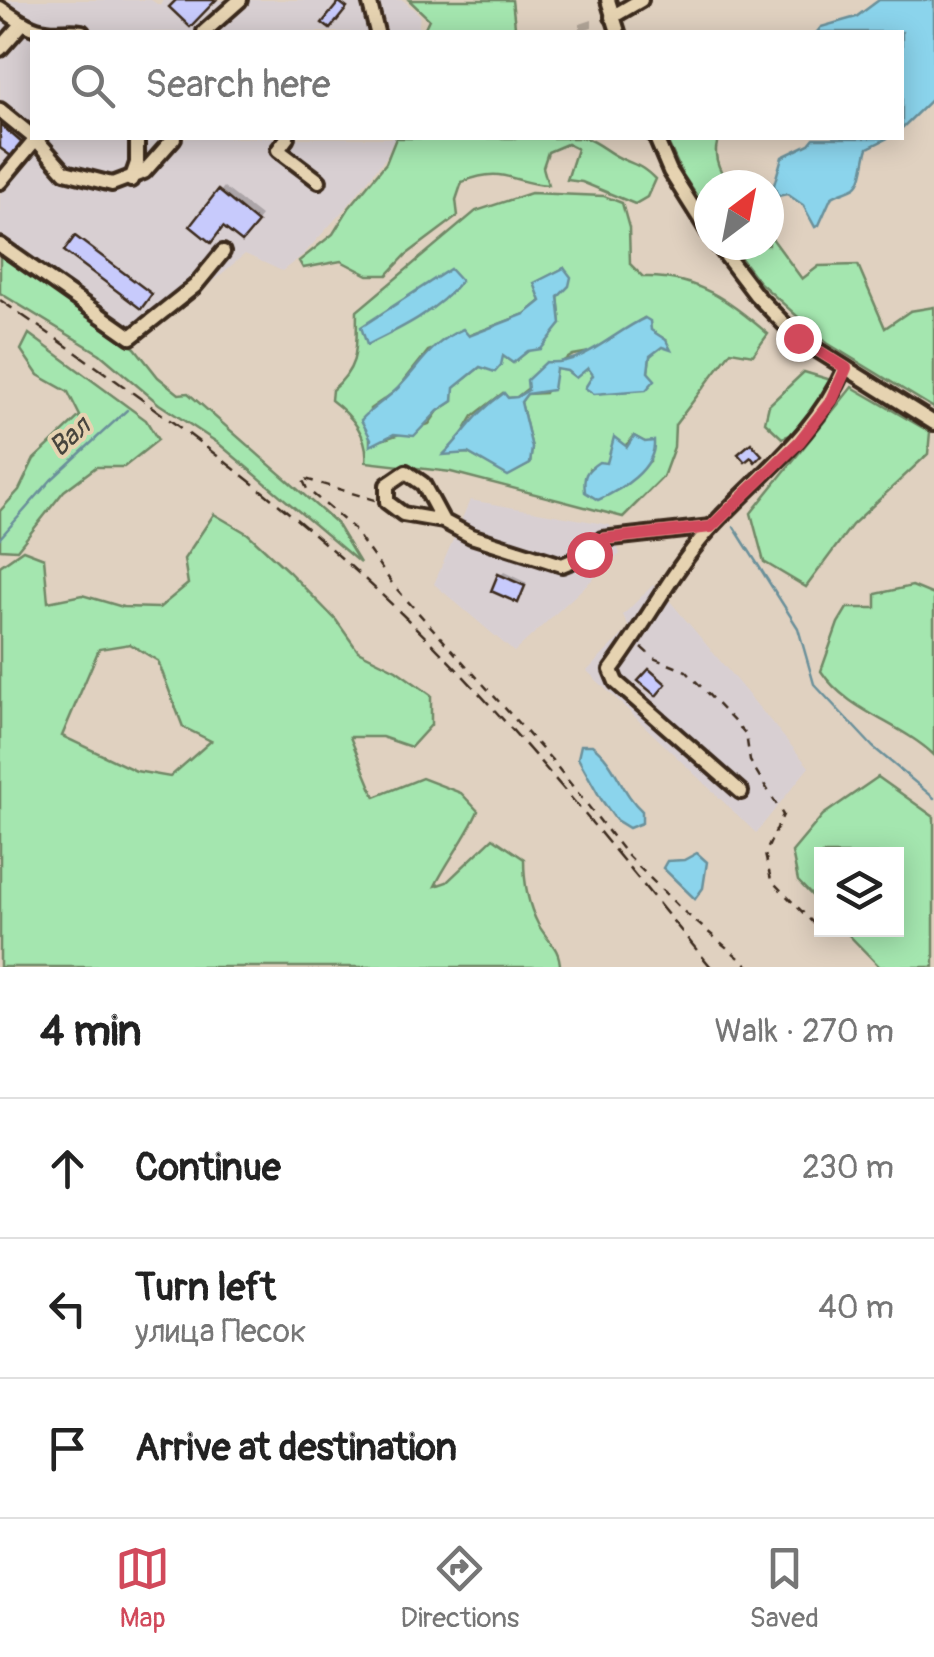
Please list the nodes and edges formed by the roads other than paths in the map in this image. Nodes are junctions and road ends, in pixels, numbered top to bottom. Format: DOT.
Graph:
graph roads {
  1 [pos="240,0"];
  2 [pos="369,0"];
  3 [pos="608,0"];
  4 [pos="641,0"];
  5 [pos="0,8"];
  6 [pos="612,17"];
  7 [pos="23,23"];
  8 [pos="42,30"];
  9 [pos="206,30"];
  10 [pos="376,30"];
  11 [pos="617,30"];
  12 [pos="0,50"];
  13 [pos="0,110"];
  14 [pos="30,134"];
  15 [pos="32,140"];
  16 [pos="37,140"];
  17 [pos="137,140"];
  18 [pos="172,140"];
  19 [pos="286,140"];
  20 [pos="657,140"];
  21 [pos="131,180"];
  22 [pos="319,181"];
  23 [pos="0,182"];
  24 [pos="694,209"];
  25 [pos="0,245"];
  26 [pos="223,252"];
  27 [pos="730,260"];
  28 [pos="846,368"];
  29 [pos="934,424"];
  30 [pos="444,522"];
  31 [pos="711,527"];
  32 [pos="740,792"];
  1 -- 9 [label="street"];
  2 -- 10 [label="street"];
  3 -- 6 [label="street"];
  4 -- 6 [label="street"];
  5 -- 7 [label="street"];
  6 -- 11 [label="street"];
  7 -- 8 [label="street"];
  7 -- 12 [label="street"];
  13 -- 14 [label="street"];
  15 -- 23 [label="street"];
  16 -- 21 [label="street"];
  17 -- 21 [label="street"];
  18 -- 21 [label="street"];
  19 -- 22 [label="street"];
  20 -- 24 [label="street"];
  25 -- 26 [label="street"];
  27 -- 28 [label="street"];
  28 -- 29 [label="street"];
  28 -- 31 [label="street"];
  30 -- 30 [label="street"];
  30 -- 31 [label="street"];
  31 -- 32 [label="street"];
}
